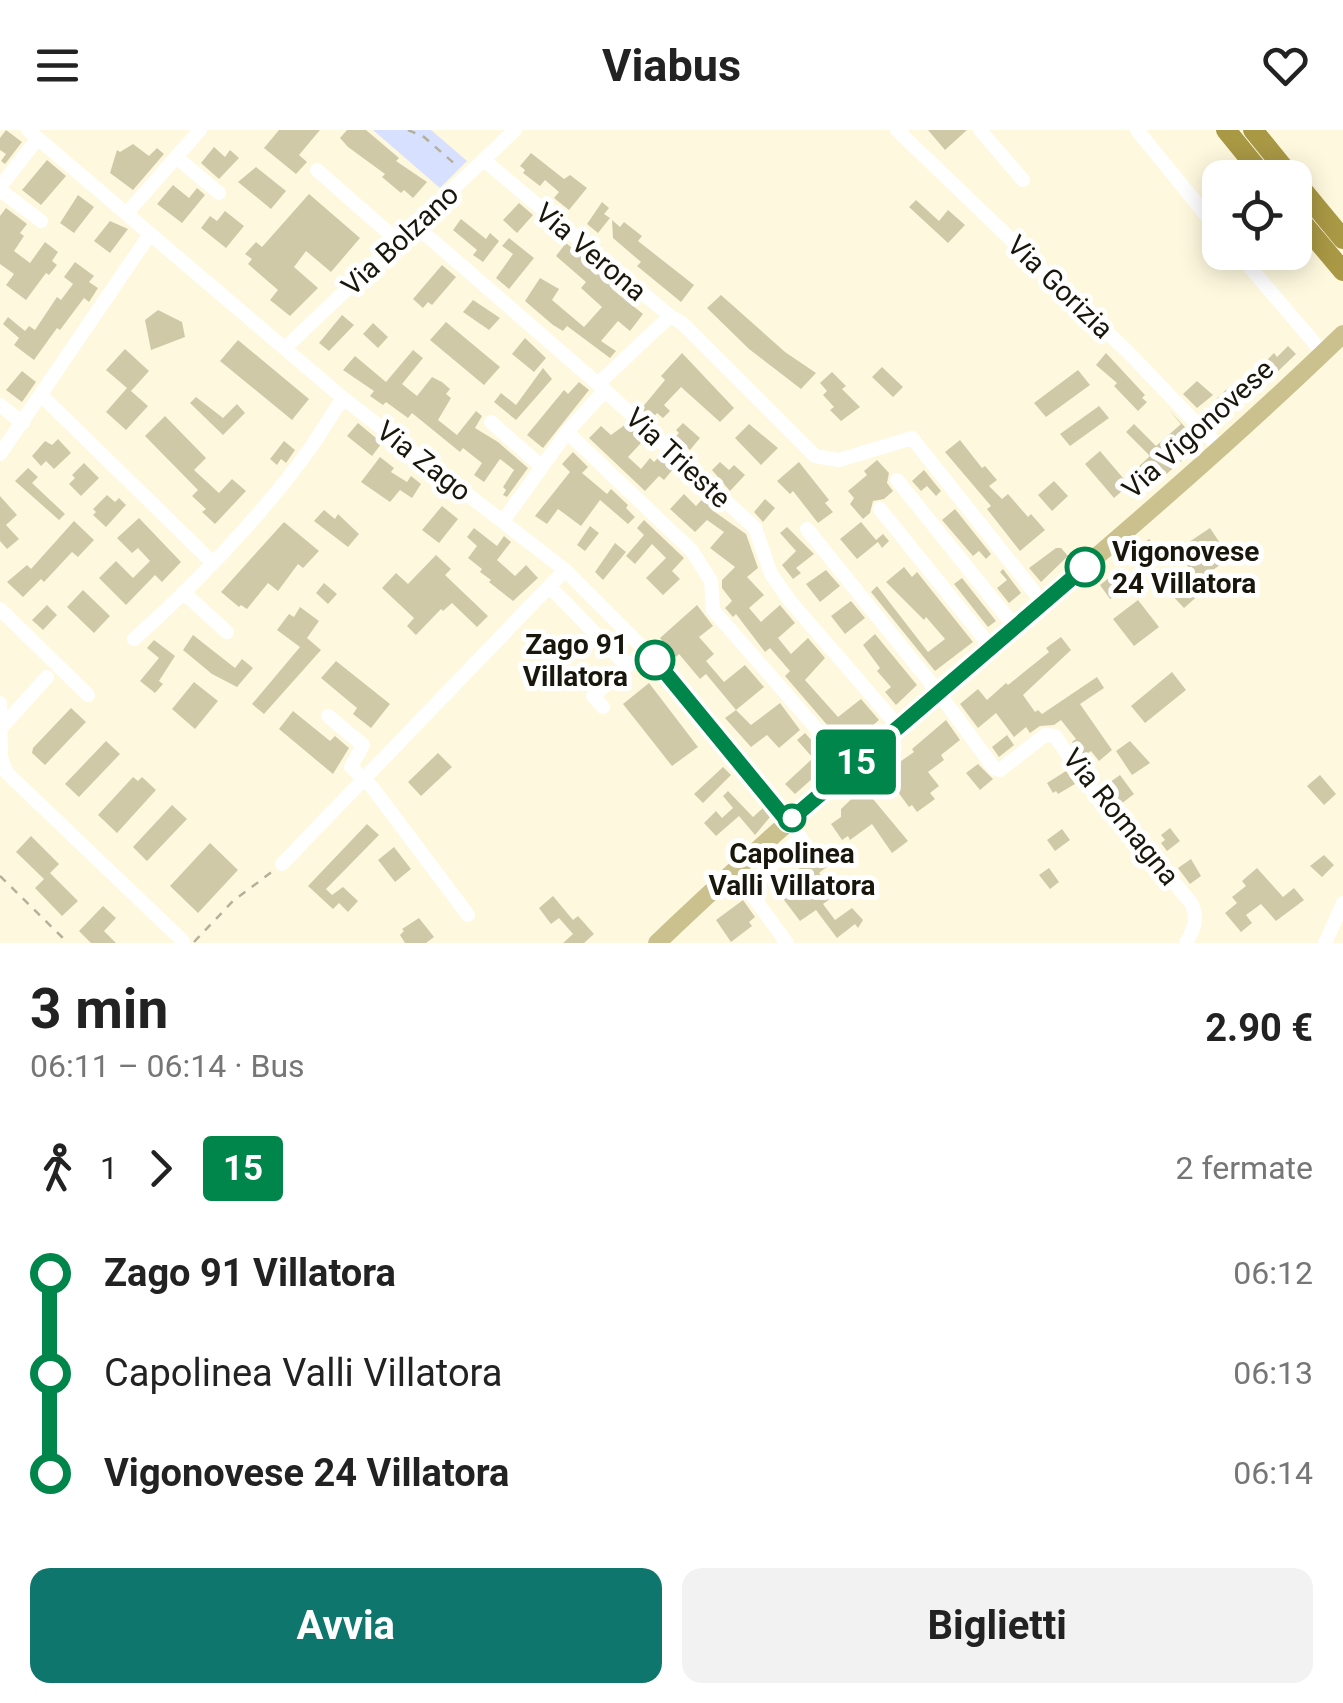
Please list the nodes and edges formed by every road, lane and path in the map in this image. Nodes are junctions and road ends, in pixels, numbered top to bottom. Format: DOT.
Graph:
graph roads {
  1 [pos="200,130"];
  2 [pos="408,130"];
  3 [pos="515,130"];
  4 [pos="897,130"];
  5 [pos="980,130"];
  6 [pos="1137,130"];
  7 [pos="1226,130"];
  8 [pos="1253,130"];
  9 [pos="33,134"];
  10 [pos="176,157"];
  11 [pos="1250,160"];
  12 [pos="1278,160"];
  13 [pos="485,161"];
  14 [pos="317,170"];
  15 [pos="468,176"];
  16 [pos="1023,180"];
  17 [pos="0,189"];
  18 [pos="219,194"];
  19 [pos="1312,201"];
  20 [pos="1202,210"];
  21 [pos="127,214"];
  22 [pos="41,221"];
  23 [pos="416,226"];
  24 [pos="150,234"];
  25 [pos="1312,235"];
  26 [pos="1343,240"];
  27 [pos="399,242"];
  28 [pos="1252,270"];
  29 [pos="1343,272"];
  30 [pos="670,316"];
  31 [pos="1343,334"];
  32 [pos="285,348"];
  33 [pos="1323,353"];
  34 [pos="601,387"];
  35 [pos="42,396"];
  36 [pos="344,398"];
  37 [pos="0,405"];
  38 [pos="491,422"];
  39 [pos="23,423"];
  40 [pos="566,432"];
  41 [pos="1220,448"];
  42 [pos="0,454"];
  43 [pos="542,466"];
  44 [pos="897,480"];
  45 [pos="880,509"];
  46 [pos="503,522"];
  47 [pos="807,529"];
  48 [pos="212,562"];
  49 [pos="565,570"];
  50 [pos="550,586"];
  51 [pos="184,592"];
  52 [pos="1043,603"];
  53 [pos="0,609"];
  54 [pos="1015,627"];
  55 [pos="227,632"];
  56 [pos="134,639"];
  57 [pos="991,647"];
  58 [pos="646,650"];
  59 [pos="626,666"];
  60 [pos="48,678"];
  61 [pos="938,692"];
  62 [pos="88,695"];
  63 [pos="0,704"];
  64 [pos="603,708"];
  65 [pos="328,716"];
  66 [pos="898,726"];
  67 [pos="1,728"];
  68 [pos="850,767"];
  69 [pos="364,780"];
  70 [pos="788,822"];
  71 [pos="282,864"];
  72 [pos="734,870"];
  73 [pos="0,876"];
  74 [pos="1343,903"];
  75 [pos="468,915"];
  76 [pos="188,942"];
  77 [pos="68,943"];
  78 [pos="657,943"];
  79 [pos="787,943"];
  80 [pos="1186,943"];
  81 [pos="1325,943"];
  1 -- 10 [label="street"];
  2 -- 15 [label="path"];
  3 -- 13 [label="street, Via Bolzano"];
  4 -- 41 [label="street, Via Gorizia"];
  5 -- 16 [label="street"];
  6 -- 20 [label="street"];
  7 -- 11 [label="highway"];
  8 -- 12 [label="highway"];
  9 -- 17 [label="street"];
  9 -- 21 [label="street, Via Zago"];
  10 -- 18 [label="street"];
  10 -- 21 [label="street"];
  13 -- 15 [label="street, Via Bolzano"];
  13 -- 30 [label="street, Via Verona"];
  14 -- 27 [label="street"];
  15 -- 23 [label="street, Via Bolzano"];
  17 -- 22 [label="street"];
  19 -- 26 [label="highway"];
  21 -- 24 [label="street, Via Zago"];
  23 -- 27 [label="street, Via Bolzano"];
  23 -- 34 [label="street, Via Trieste"];
  24 -- 32 [label="street, Via Zago"];
  24 -- 35 [label="street"];
  25 -- 29 [label="highway"];
  27 -- 32 [label="street, Via Bolzano"];
  28 -- 33 [label="street"];
  30 -- 34 [label="street, Via Verona"];
  30 -- 52 [label="street"];
  31 -- 33 [label="main road, Via Vigonovese"];
  32 -- 36 [label="street, Via Zago"];
  33 -- 41 [label="main road, Via Vigonovese"];
  34 -- 40 [label="street, Via Verona"];
  34 -- 66 [label="street, Via Trieste"];
  35 -- 39 [label="street"];
  35 -- 48 [label="street"];
  36 -- 46 [label="street, Via Zago"];
  36 -- 48 [label="street"];
  37 -- 39 [label="street"];
  38 -- 43 [label="street"];
  39 -- 42 [label="street"];
  40 -- 43 [label="street, Via Verona"];
  40 -- 68 [label="street"];
  41 -- 52 [label="main road, Via Vigonovese"];
  43 -- 46 [label="street, Via Verona"];
  44 -- 54 [label="street"];
  45 -- 57 [label="street"];
  46 -- 49 [label="street, Via Zago"];
  47 -- 61 [label="street"];
  48 -- 51 [label="street"];
  49 -- 50 [label="street"];
  49 -- 58 [label="street, Via Zago"];
  50 -- 59 [label="street"];
  50 -- 69 [label="street"];
  51 -- 55 [label="street"];
  51 -- 56 [label="street"];
  52 -- 54 [label="main road, Via Vigonovese"];
  53 -- 62 [label="street"];
  54 -- 57 [label="main road, Via Vigonovese"];
  57 -- 61 [label="main road, Via Vigonovese"];
  58 -- 59 [label="street"];
  58 -- 70 [label="street, Via Zago"];
  59 -- 64 [label="street"];
  60 -- 67 [label="street"];
  61 -- 66 [label="main road, Via Vigonovese"];
  61 -- 80 [label="street, Via Romagna"];
  63 -- 67 [label="street"];
  65 -- 69 [label="street"];
  66 -- 68 [label="main road, Via Vigonovese"];
  67 -- 76 [label="street"];
  68 -- 70 [label="main road, Via Vigonovese"];
  69 -- 71 [label="street"];
  69 -- 75 [label="street"];
  70 -- 72 [label="main road, Via Vigonovese"];
  71 -- 76 [label="path"];
  72 -- 78 [label="main road, Via Vigonovese"];
  72 -- 79 [label="street"];
  73 -- 77 [label="path"];
  74 -- 81 [label="street"];
}
